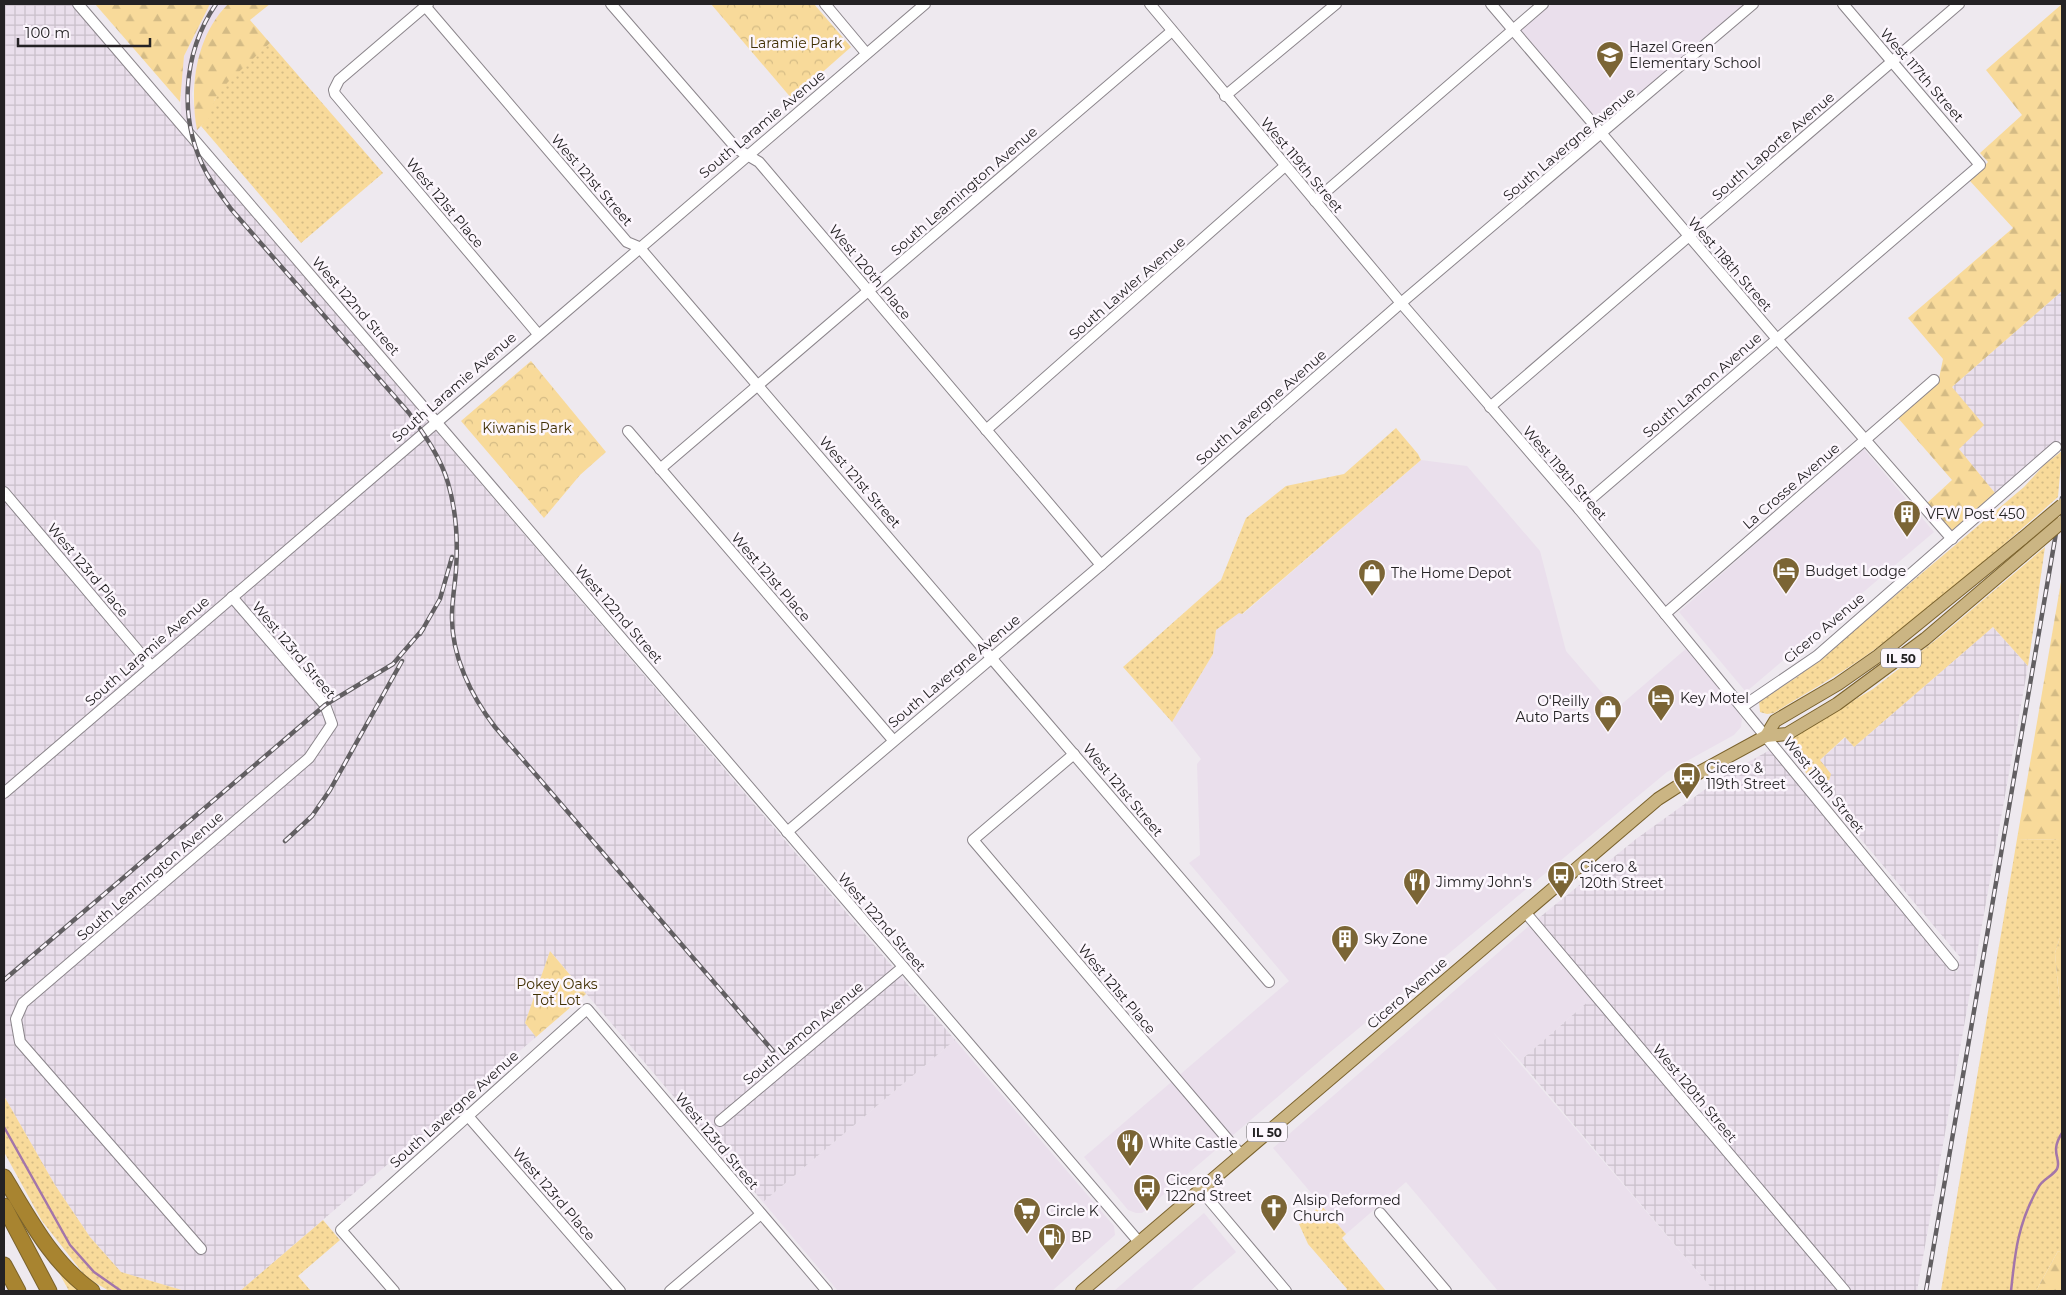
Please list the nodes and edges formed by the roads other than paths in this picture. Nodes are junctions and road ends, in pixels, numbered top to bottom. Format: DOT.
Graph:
graph roads {
  1 [pos="78,4"];
  2 [pos="611,4"];
  3 [pos="825,4"];
  4 [pos="924,4"];
  5 [pos="1150,4"];
  6 [pos="1336,4"];
  7 [pos="1491,4"];
  8 [pos="1542,4"];
  9 [pos="1753,4"];
  10 [pos="1842,4"];
  11 [pos="1960,4"];
  12 [pos="427,5"];
  13 [pos="1512,29"];
  14 [pos="1172,31"];
  15 [pos="866,54"];
  16 [pos="1892,62"];
  17 [pos="1225,96"];
  18 [pos="1602,135"];
  19 [pos="747,154"];
  20 [pos="1980,165"];
  21 [pos="1285,166"];
  22 [pos="1315,201"];
  23 [pos="1689,237"];
  24 [pos="639,247"];
  25 [pos="868,291"];
  26 [pos="1401,303"];
  27 [pos="538,334"];
  28 [pos="1777,339"];
  29 [pos="1934,380"];
  30 [pos="758,384"];
  31 [pos="1490,407"];
  32 [pos="436,421"];
  33 [pos="986,430"];
  34 [pos="628,431"];
  35 [pos="1865,440"];
  36 [pos="2056,447"];
  37 [pos="660,469"];
  38 [pos="4,492"];
  39 [pos="2062,505"];
  40 [pos="1579,509"];
  41 [pos="2062,522"];
  42 [pos="1952,539"];
  43 [pos="1101,565"];
  44 [pos="232,597"];
  45 [pos="1665,614"];
  46 [pos="991,657"];
  47 [pos="151,666"];
  48 [pos="1742,707"];
  49 [pos="332,724"];
  50 [pos="1766,736"];
  51 [pos="893,740"];
  52 [pos="1074,754"];
  53 [pos="4,793"];
  54 [pos="787,832"];
  55 [pos="1525,912"];
  56 [pos="1953,966"];
  57 [pos="903,967"];
  58 [pos="1269,982"];
  59 [pos="587,1009"];
  60 [pos="467,1115"];
  61 [pos="720,1121"];
  62 [pos="1241,1155"];
  63 [pos="4,1177"];
  64 [pos="1200,1190"];
  65 [pos="4,1206"];
  66 [pos="1380,1212"];
  67 [pos="761,1214"];
  68 [pos="1139,1242"];
  69 [pos="201,1249"];
  70 [pos="4,1265"];
  71 [pos="18,1291"];
  72 [pos="49,1291"];
  73 [pos="92,1291"];
  74 [pos="394,1291"];
  75 [pos="620,1291"];
  76 [pos="670,1291"];
  77 [pos="827,1291"];
  78 [pos="1082,1291"];
  79 [pos="1286,1291"];
  80 [pos="1446,1291"];
  81 [pos="1845,1291"];
  1 -- 32 [label="street, West 122nd Street"];
  2 -- 19 [label="street, West 120th Place"];
  3 -- 15 [label="street"];
  4 -- 15 [label="street, South Laramie Avenue"];
  5 -- 14 [label="street, West 119th Street"];
  6 -- 17 [label="street"];
  7 -- 13 [label="street, West 118th Street"];
  8 -- 13 [label="street"];
  9 -- 18 [label="street, South Lavergne Avenue"];
  10 -- 16 [label="street, West 117th Street"];
  11 -- 16 [label="street, South Laporte Avenue"];
  12 -- 24 [label="street, West 121st Street"];
  12 -- 27 [label="street, West 121st Place"];
  13 -- 18 [label="street, West 118th Street"];
  13 -- 22 [label="street"];
  14 -- 17 [label="street, West 119th Street"];
  14 -- 25 [label="street, South Leamington Avenue"];
  15 -- 19 [label="street, South Laramie Avenue"];
  16 -- 20 [label="street, West 117th Street"];
  16 -- 23 [label="street, South Laporte Avenue"];
  17 -- 21 [label="street, West 119th Street"];
  18 -- 23 [label="street, West 118th Street"];
  18 -- 26 [label="street, South Lavergne Avenue"];
  19 -- 24 [label="street, South Laramie Avenue"];
  19 -- 25 [label="street, West 120th Place"];
  20 -- 28 [label="street, South Lamon Avenue"];
  21 -- 22 [label="street, West 119th Street"];
  21 -- 33 [label="street, South Lawler Avenue"];
  22 -- 26 [label="street, West 119th Street"];
  23 -- 28 [label="street, West 118th Street"];
  23 -- 31 [label="street, South Laporte Avenue"];
  24 -- 27 [label="street, South Laramie Avenue"];
  24 -- 30 [label="street, West 121st Street"];
  25 -- 30 [label="street, South Leamington Avenue"];
  25 -- 33 [label="street, West 120th Place"];
  26 -- 31 [label="street, West 119th Street"];
  26 -- 43 [label="street, South Lavergne Avenue"];
  27 -- 32 [label="street, South Laramie Avenue"];
  28 -- 35 [label="street, West 118th Street"];
  28 -- 40 [label="street, South Lamon Avenue"];
  29 -- 35 [label="street, La Crosse Avenue"];
  30 -- 37 [label="street, South Leamington Avenue"];
  30 -- 46 [label="street, West 121st Street"];
  31 -- 40 [label="street, West 119th Street"];
  32 -- 44 [label="street, South Laramie Avenue"];
  32 -- 54 [label="street, West 122nd Street"];
  33 -- 43 [label="street, West 120th Place"];
  34 -- 37 [label="street, West 121st Place"];
  35 -- 42 [label="street, West 118th Street"];
  35 -- 45 [label="street, La Crosse Avenue"];
  36 -- 42 [label="street, Cicero Avenue"];
  37 -- 51 [label="street, West 121st Place"];
  38 -- 47 [label="street, West 123rd Place"];
  39 -- 50 [label="main road, Cicero Avenue / IL 50, bridge"];
  40 -- 45 [label="street, West 119th Street"];
  41 -- 50 [label="main road, Cicero Avenue / IL 50, bridge"];
  42 -- 48 [label="street, Cicero Avenue"];
  43 -- 46 [label="street, South Lavergne Avenue"];
  44 -- 47 [label="street, South Laramie Avenue"];
  44 -- 49 [label="street, West 123rd Street"];
  45 -- 48 [label="street, West 119th Street"];
  46 -- 51 [label="street, South Lavergne Avenue"];
  46 -- 52 [label="street, West 121st Street"];
  47 -- 53 [label="street, South Laramie Avenue"];
  48 -- 50 [label="street, West 119th Street"];
  49 -- 69 [label="street, South Leamington Avenue"];
  50 -- 55 [label="main road, Cicero Avenue / IL 50"];
  50 -- 56 [label="street, West 119th Street"];
  51 -- 54 [label="street, South Lavergne Avenue"];
  52 -- 58 [label="street, West 121st Street"];
  52 -- 62 [label="street, West 121st Place"];
  54 -- 57 [label="street, West 122nd Street"];
  55 -- 62 [label="main road, Cicero Avenue / IL 50"];
  55 -- 81 [label="street, West 120th Street"];
  57 -- 61 [label="street, South Lamon Avenue"];
  57 -- 68 [label="street, West 122nd Street"];
  59 -- 60 [label="street, South Lavergne Avenue"];
  59 -- 67 [label="street, West 123rd Street"];
  60 -- 74 [label="street, South Lavergne Avenue"];
  60 -- 75 [label="street, West 123rd Place"];
  62 -- 64 [label="main road, Cicero Avenue / IL 50"];
  63 -- 73 [label="highway"];
  64 -- 68 [label="main road, Cicero Avenue / IL 50"];
  64 -- 79 [label="street"];
  65 -- 72 [label="highway"];
  66 -- 80 [label="street"];
  67 -- 76 [label="street"];
  67 -- 77 [label="street, West 123rd Street"];
  68 -- 78 [label="main road, Cicero Avenue / IL 50"];
  70 -- 71 [label="highway"];
}
